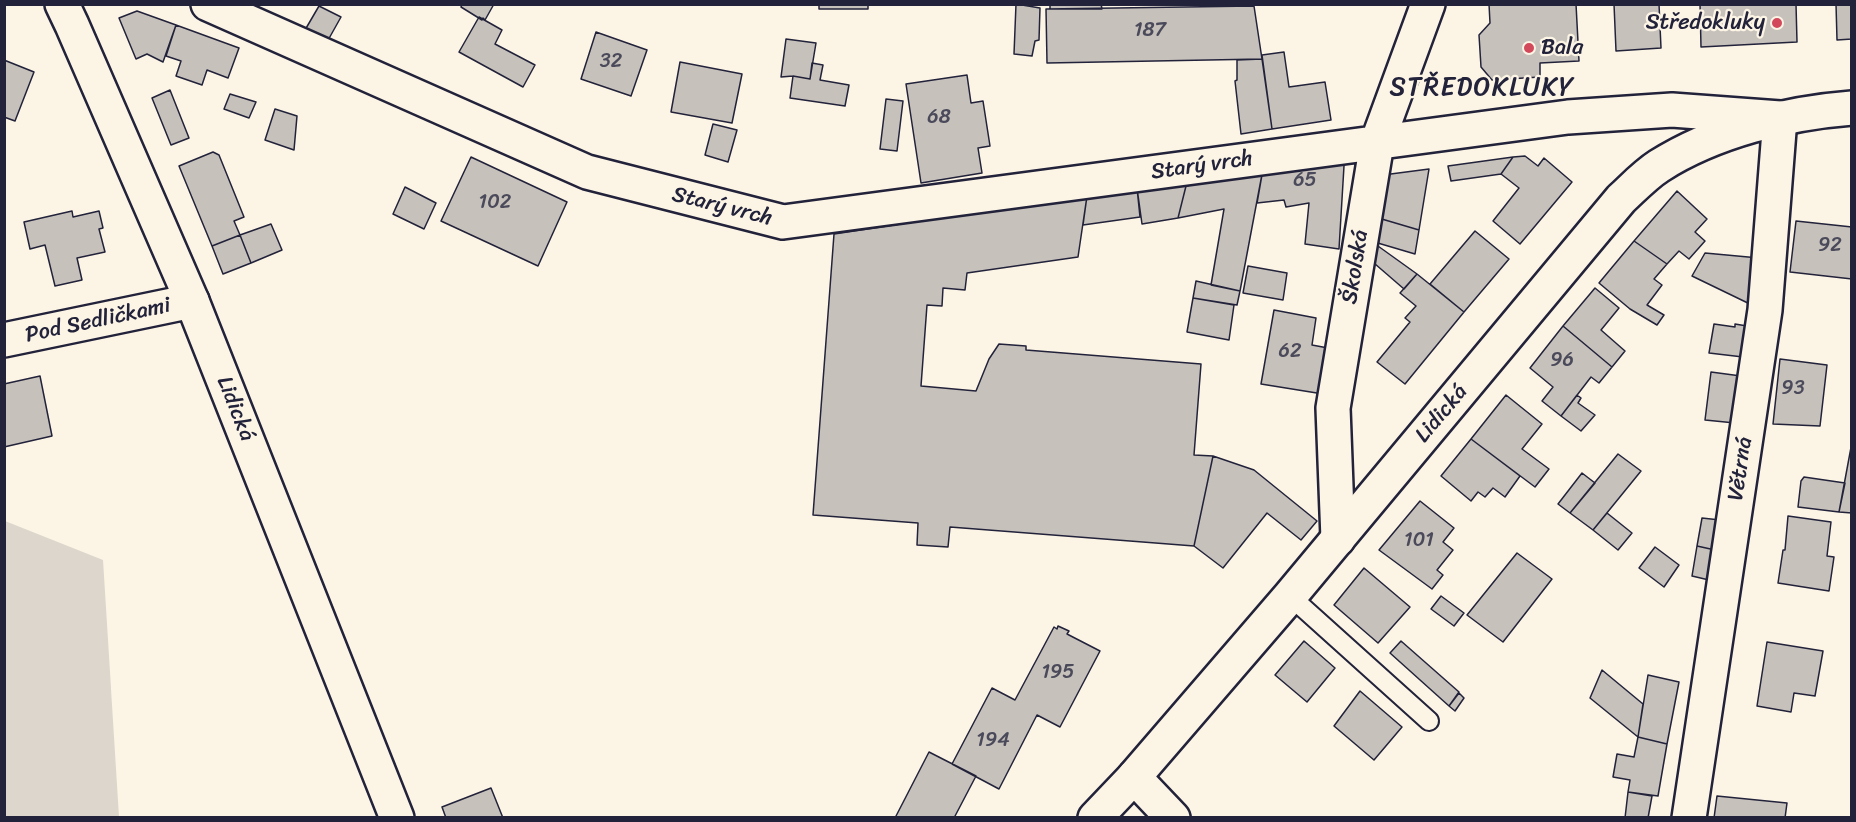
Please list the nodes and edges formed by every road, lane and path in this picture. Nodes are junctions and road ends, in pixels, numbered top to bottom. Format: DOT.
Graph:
graph roads {
  1 [pos="62,4"];
  2 [pos="208,4"];
  3 [pos="1428,4"];
  4 [pos="1851,108"];
  5 [pos="1780,118"];
  6 [pos="1377,143"];
  7 [pos="192,301"];
  8 [pos="4,340"];
  9 [pos="1338,538"];
  10 [pos="1290,596"];
  11 [pos="1429,721"];
  12 [pos="1134,777"];
  13 [pos="397,818"];
  14 [pos="1095,818"];
  15 [pos="1173,818"];
  16 [pos="1689,818"];
  1 -- 7 [label="street, Lidická"];
  2 -- 6 [label="street, Starý vrch"];
  3 -- 6 [label="street, Školská"];
  4 -- 5 [label="street, Lidická"];
  5 -- 6 [label="street, Starý vrch"];
  5 -- 9 [label="street, Lidická"];
  5 -- 16 [label="street, Větrná"];
  6 -- 9 [label="street, Školská"];
  7 -- 8 [label="street, Pod Sedličkami"];
  7 -- 13 [label="street, Lidická"];
  9 -- 10 [label="street, Lidická"];
  10 -- 11 [label="lane"];
  10 -- 12 [label="street, Lidická"];
  12 -- 14 [label="street, Lidická"];
  12 -- 15 [label="street"];
}
